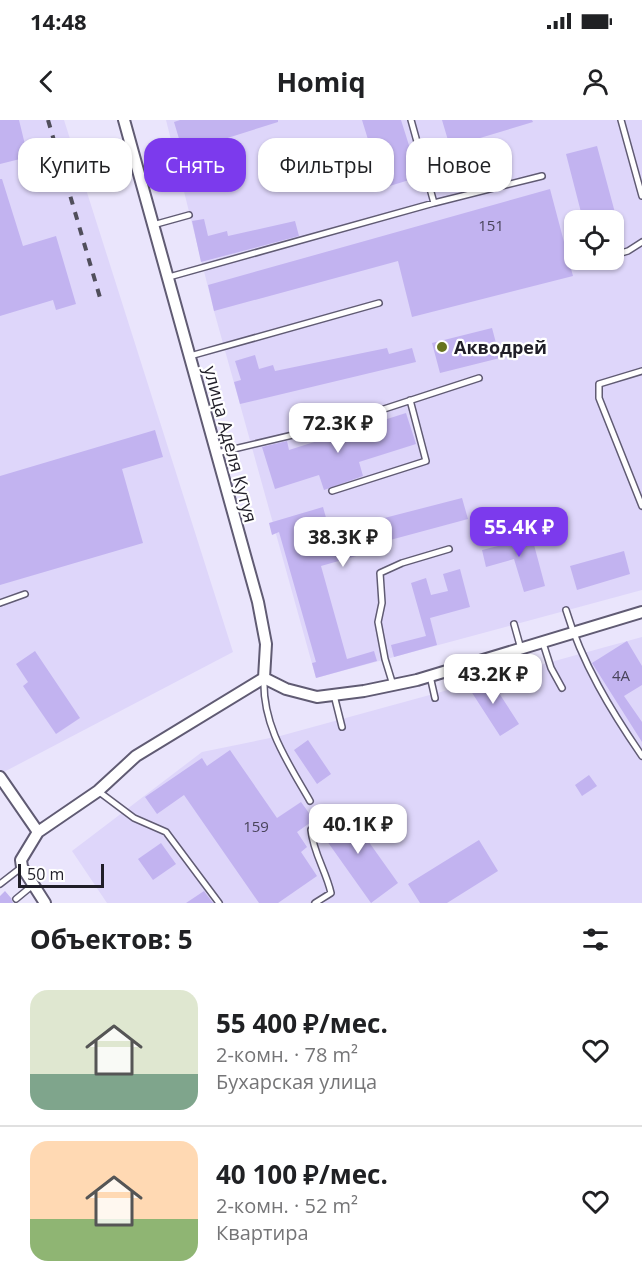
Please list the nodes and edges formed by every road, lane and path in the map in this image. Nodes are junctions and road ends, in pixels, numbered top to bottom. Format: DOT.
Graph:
graph roads {
  1 [pos="124,120"];
  2 [pos="411,120"];
  3 [pos="621,120"];
  4 [pos="542,176"];
  5 [pos="642,196"];
  6 [pos="434,202"];
  7 [pos="189,215"];
  8 [pos="153,225"];
  9 [pos="642,242"];
  10 [pos="624,252"];
  11 [pos="169,277"];
  12 [pos="379,303"];
  13 [pos="190,356"];
  14 [pos="642,371"];
  15 [pos="479,378"];
  16 [pos="410,400"];
  17 [pos="217,453"];
  18 [pos="332,491"];
  19 [pos="642,506"];
  20 [pos="449,549"];
  21 [pos="25,594"];
  22 [pos="0,603"];
  23 [pos="566,610"];
  24 [pos="642,612"];
  25 [pos="514,624"];
  26 [pos="573,634"];
  27 [pos="543,643"];
  28 [pos="521,649"];
  29 [pos="430,676"];
  30 [pos="264,678"];
  31 [pos="393,685"];
  32 [pos="562,688"];
  33 [pos="334,695"];
  34 [pos="435,698"];
  35 [pos="342,727"];
  36 [pos="642,756"];
  37 [pos="0,777"];
  38 [pos="98,791"];
  39 [pos="310,801"];
  40 [pos="311,830"];
  41 [pos="38,832"];
  42 [pos="22,867"];
  43 [pos="0,884"];
  44 [pos="33,885"];
  45 [pos="16,900"];
  46 [pos="45,903"];
  47 [pos="219,903"];
  48 [pos="315,903"];
  1 -- 8 [label="street, улица Аделя Кутуя"];
  2 -- 6 [label="lane"];
  3 -- 5 [label="lane"];
  4 -- 6 [label="lane"];
  6 -- 11 [label="lane"];
  7 -- 8 [label="lane"];
  8 -- 11 [label="street, улица Аделя Кутуя"];
  9 -- 10 [label="lane"];
  11 -- 13 [label="street, улица Аделя Кутуя"];
  12 -- 13 [label="lane"];
  13 -- 17 [label="street, улица Аделя Кутуя"];
  14 -- 19 [label="lane"];
  15 -- 16 [label="lane"];
  16 -- 17 [label="lane"];
  16 -- 18 [label="lane"];
  17 -- 30 [label="street, улица Аделя Кутуя"];
  20 -- 31 [label="lane"];
  21 -- 22 [label="lane"];
  23 -- 26 [label="lane"];
  24 -- 26 [label="street"];
  25 -- 28 [label="lane"];
  26 -- 27 [label="street"];
  26 -- 36 [label="lane"];
  27 -- 28 [label="street"];
  27 -- 32 [label="lane"];
  28 -- 29 [label="street"];
  29 -- 31 [label="street"];
  29 -- 34 [label="lane"];
  30 -- 33 [label="street"];
  30 -- 38 [label="street"];
  30 -- 39 [label="lane"];
  31 -- 33 [label="street"];
  33 -- 35 [label="lane"];
  37 -- 41 [label="street"];
  38 -- 41 [label="street"];
  38 -- 47 [label="lane"];
  40 -- 48 [label="lane"];
  41 -- 42 [label="street"];
  42 -- 43 [label="lane"];
  42 -- 44 [label="street"];
  44 -- 45 [label="lane"];
  44 -- 46 [label="street"];
}
